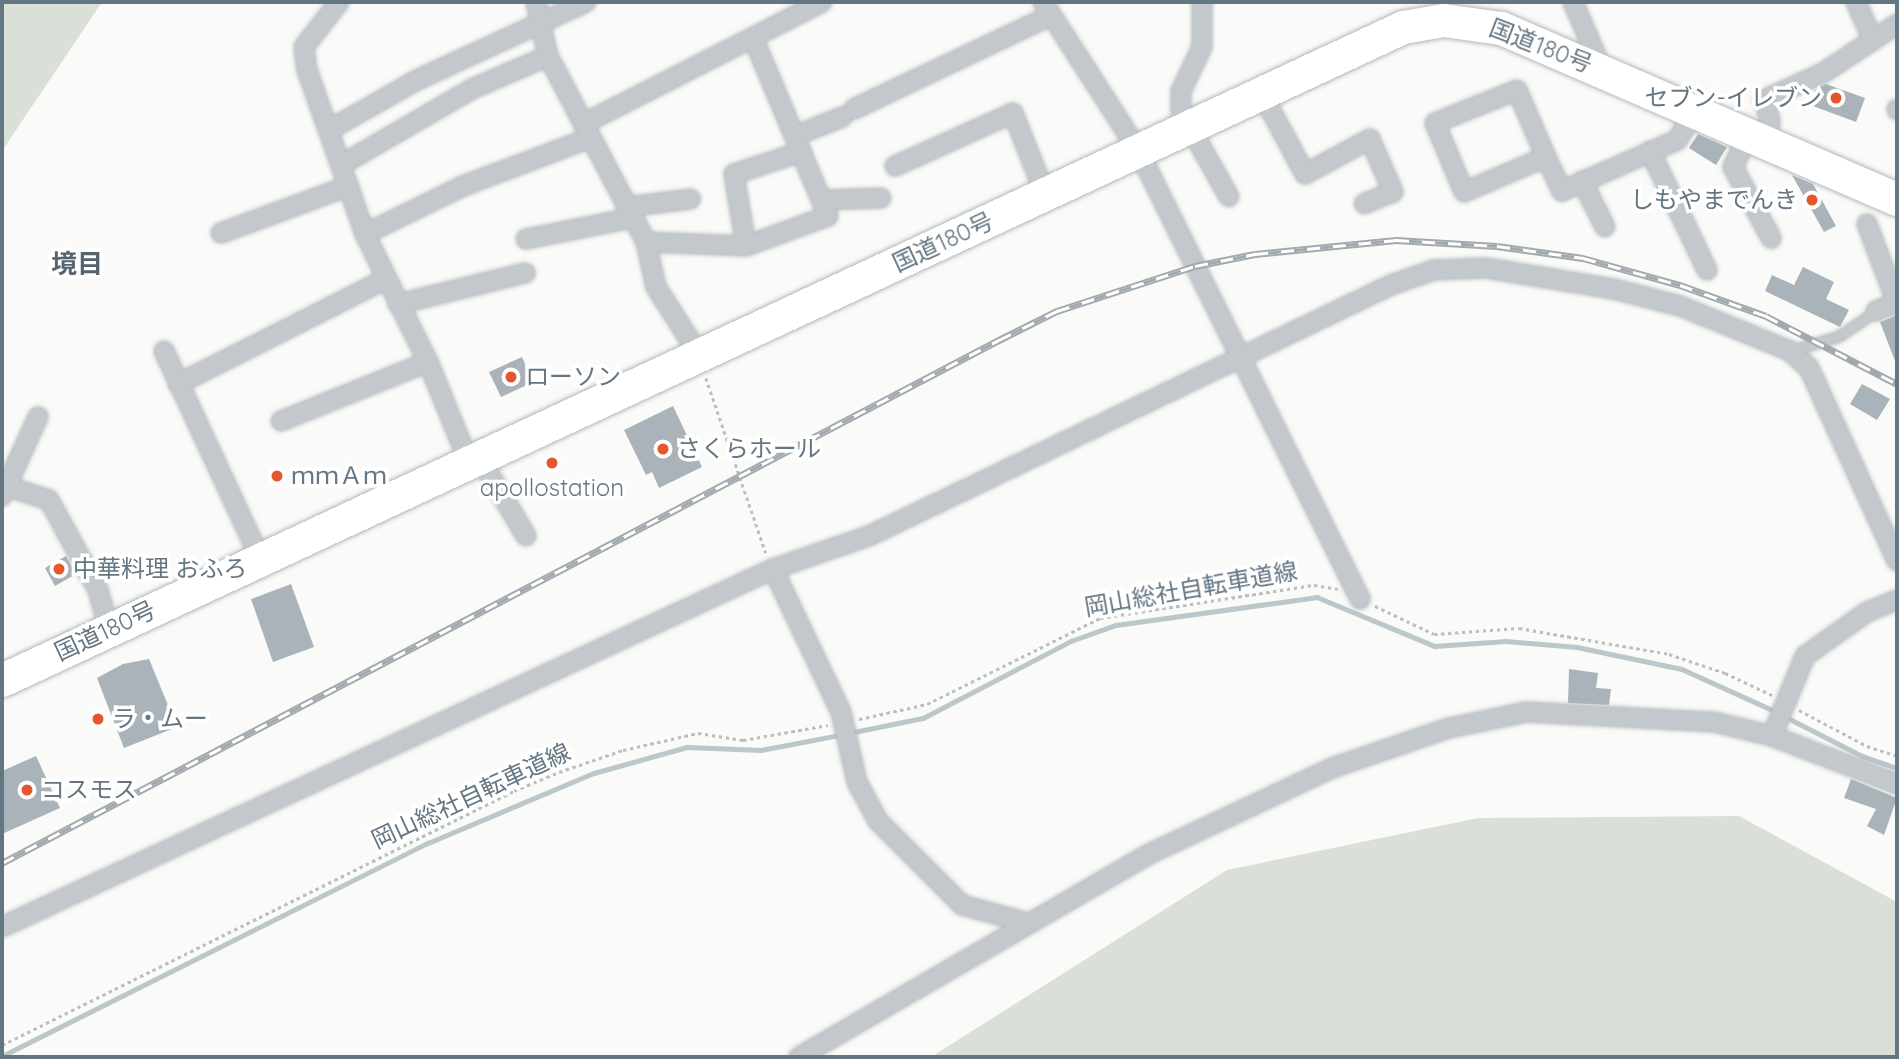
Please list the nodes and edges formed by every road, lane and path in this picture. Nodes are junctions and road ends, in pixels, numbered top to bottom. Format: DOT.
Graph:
graph roads {
  1 [pos="339,2"];
  2 [pos="536,2"];
  3 [pos="586,2"];
  4 [pos="822,2"];
  5 [pos="1202,2"];
  6 [pos="1573,2"];
  7 [pos="1856,2"];
  8 [pos="1046,9"];
  9 [pos="1448,11"];
  10 [pos="542,23"];
  11 [pos="1897,24"];
  12 [pos="753,38"];
  13 [pos="1873,40"];
  14 [pos="548,56"];
  15 [pos="1602,70"];
  16 [pos="1261,92"];
  17 [pos="1696,111"];
  18 [pos="1189,126"];
  19 [pos="329,130"];
  20 [pos="587,131"];
  21 [pos="1759,138"];
  22 [pos="798,144"];
  23 [pos="1139,150"];
  24 [pos="1650,151"];
  25 [pos="1546,157"];
  26 [pos="341,165"];
  27 [pos="895,166"];
  28 [pos="1582,181"];
  29 [pos="348,186"];
  30 [pos="1045,194"];
  31 [pos="1229,197"];
  32 [pos="881,198"];
  33 [pos="691,199"];
  34 [pos="1897,199"];
  35 [pos="822,200"];
  36 [pos="1364,204"];
  37 [pos="629,212"];
  38 [pos="1867,224"];
  39 [pos="1605,227"];
  40 [pos="221,233"];
  41 [pos="365,234"];
  42 [pos="1770,238"];
  43 [pos="526,239"];
  44 [pos="646,242"];
  45 [pos="746,246"];
  46 [pos="1707,270"];
  47 [pos="525,273"];
  48 [pos="386,279"];
  49 [pos="1897,303"];
  50 [pos="398,304"];
  51 [pos="1876,312"];
  52 [pos="164,351"];
  53 [pos="1790,351"];
  54 [pos="698,353"];
  55 [pos="1240,358"];
  56 [pos="428,362"];
  57 [pos="178,384"];
  58 [pos="38,417"];
  59 [pos="281,421"];
  60 [pos="473,458"];
  61 [pos="4,491"];
  62 [pos="526,536"];
  63 [pos="260,558"];
  64 [pos="1897,561"];
  65 [pos="773,569"];
  66 [pos="1360,599"];
  67 [pos="1897,600"];
  68 [pos="109,629"];
  69 [pos="2,680"];
  70 [pos="1786,703"];
  71 [pos="844,722"];
  72 [pos="1772,736"];
  73 [pos="1897,756"];
  74 [pos="1897,785"];
  75 [pos="1024,922"];
  76 [pos="2,927"];
  77 [pos="2,1045"];
  78 [pos="799,1057"];
  1 -- 19 [label="street"];
  2 -- 10 [label="street"];
  3 -- 10 [label="street"];
  4 -- 12 [label="street"];
  5 -- 18 [label="street"];
  6 -- 15 [label="street"];
  7 -- 13 [label="street"];
  8 -- 22 [label="street"];
  8 -- 23 [label="street"];
  9 -- 15 [label="highway, 国道180号"];
  9 -- 16 [label="highway, 国道180号"];
  10 -- 14 [label="street"];
  10 -- 19 [label="street"];
  11 -- 13 [label="street"];
  12 -- 20 [label="street"];
  12 -- 22 [label="street"];
  13 -- 21 [label="street"];
  14 -- 20 [label="street"];
  14 -- 26 [label="street"];
  15 -- 17 [label="highway, 国道180号"];
  16 -- 18 [label="highway, 国道180号"];
  16 -- 36 [label="street"];
  17 -- 21 [label="highway, 国道180号"];
  17 -- 24 [label="street"];
  18 -- 23 [label="highway, 国道180号"];
  18 -- 31 [label="street"];
  19 -- 26 [label="street"];
  20 -- 37 [label="street"];
  20 -- 41 [label="street"];
  21 -- 34 [label="highway, 国道180号"];
  21 -- 42 [label="street"];
  22 -- 35 [label="street"];
  22 -- 45 [label="street"];
  23 -- 30 [label="highway, 国道180号"];
  23 -- 55 [label="street"];
  24 -- 28 [label="street"];
  24 -- 46 [label="street"];
  25 -- 25 [label="street"];
  25 -- 28 [label="street"];
  26 -- 29 [label="street"];
  27 -- 30 [label="street"];
  28 -- 39 [label="street"];
  29 -- 40 [label="street"];
  29 -- 41 [label="street"];
  30 -- 54 [label="highway, 国道180号"];
  32 -- 35 [label="street"];
  33 -- 37 [label="street"];
  35 -- 45 [label="street"];
  37 -- 43 [label="street"];
  37 -- 44 [label="street"];
  38 -- 49 [label="street"];
  41 -- 48 [label="street"];
  44 -- 45 [label="street"];
  44 -- 54 [label="street"];
  47 -- 50 [label="street"];
  48 -- 50 [label="street"];
  48 -- 57 [label="street"];
  49 -- 51 [label="street"];
  50 -- 56 [label="street"];
  51 -- 53 [label="lane"];
  52 -- 57 [label="street"];
  53 -- 55 [label="street"];
  53 -- 64 [label="street"];
  54 -- 60 [label="highway, 国道180号"];
  54 -- 65 [label="path"];
  55 -- 65 [label="street"];
  55 -- 66 [label="street"];
  56 -- 59 [label="street"];
  56 -- 60 [label="street"];
  57 -- 63 [label="street"];
  58 -- 61 [label="street"];
  60 -- 62 [label="street"];
  60 -- 63 [label="highway, 国道180号"];
  61 -- 68 [label="street"];
  63 -- 68 [label="highway, 国道180号"];
  65 -- 71 [label="street"];
  65 -- 76 [label="street"];
  66 -- 70 [label="path, 岡山総社自転車道線"];
  66 -- 71 [label="path, 岡山総社自転車道線"];
  67 -- 70 [label="street"];
  68 -- 69 [label="highway, 国道180号"];
  70 -- 72 [label="street"];
  70 -- 73 [label="path, 岡山総社自転車道線"];
  71 -- 75 [label="street"];
  71 -- 77 [label="path, 岡山総社自転車道線"];
  72 -- 74 [label="street"];
  72 -- 75 [label="street"];
  75 -- 78 [label="street"];
}
